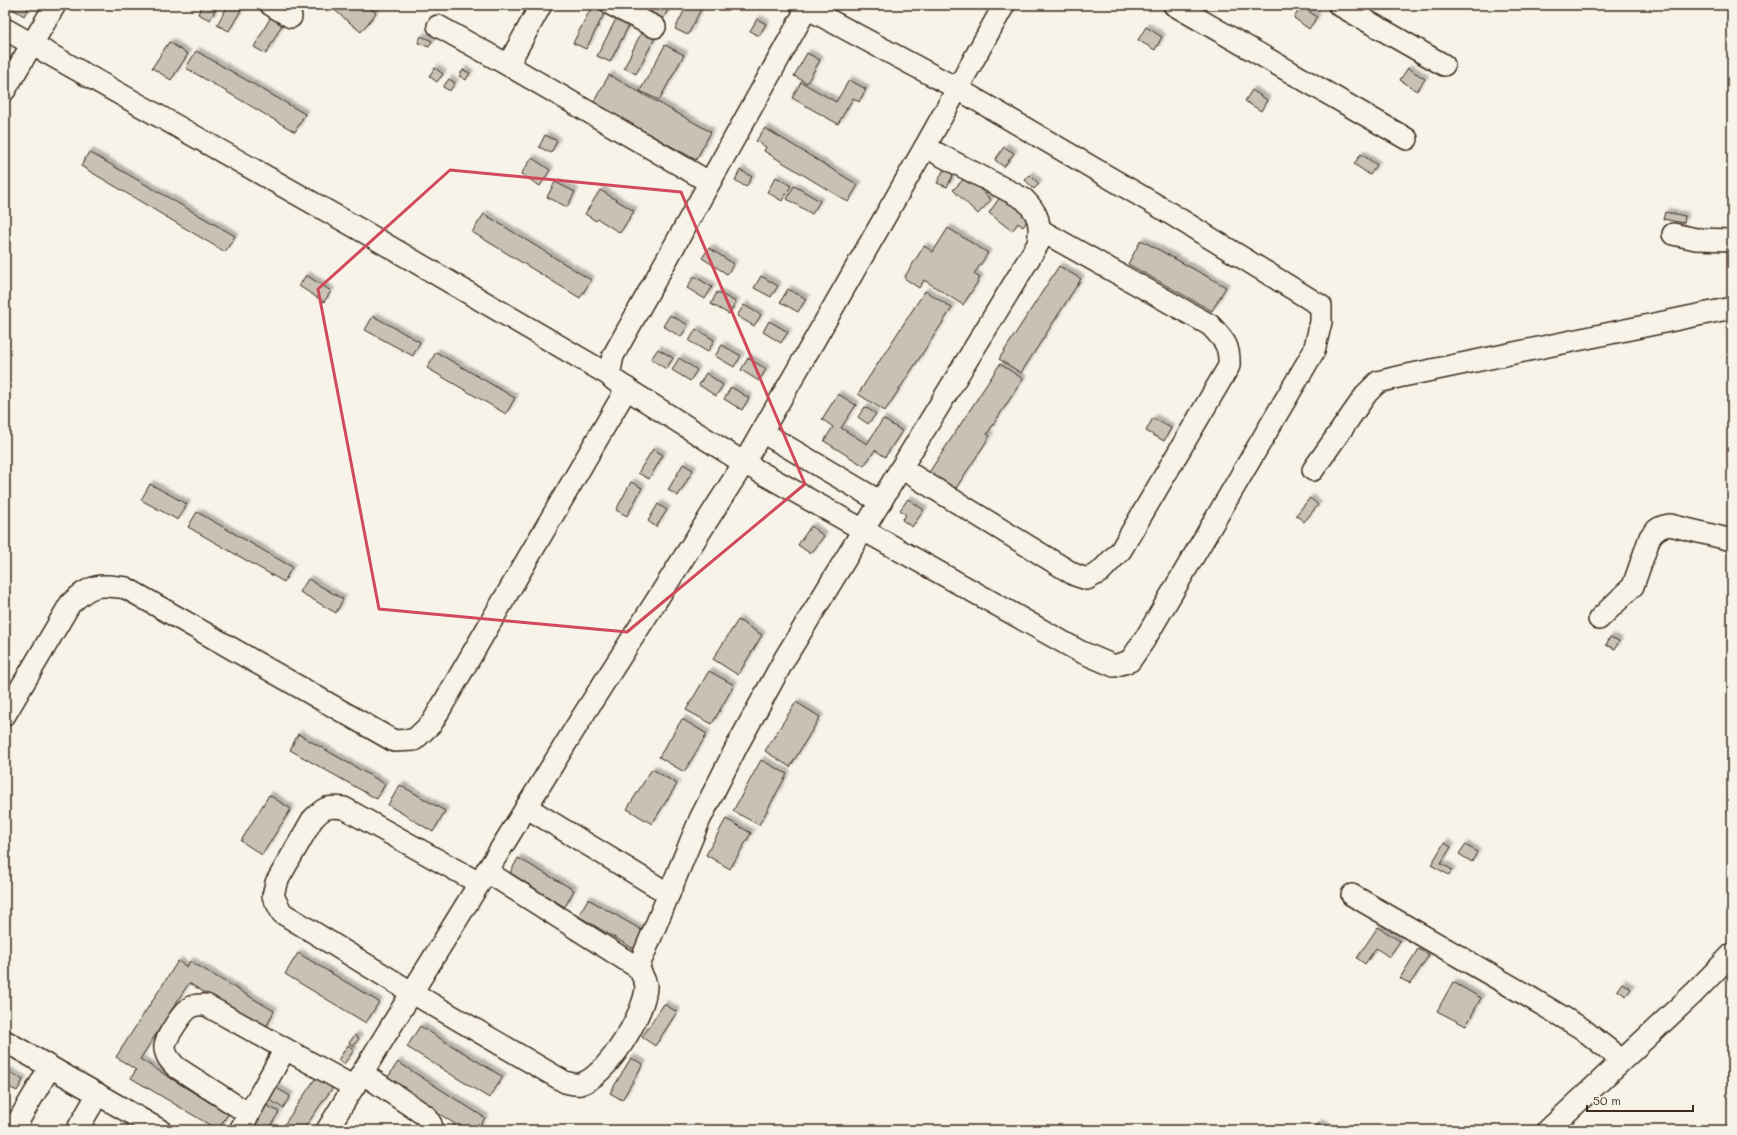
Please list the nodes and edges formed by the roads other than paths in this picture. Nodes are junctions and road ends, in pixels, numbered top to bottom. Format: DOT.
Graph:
graph roads {
  1 [pos="55,5"];
  2 [pos="271,5"];
  3 [pos="541,5"];
  4 [pos="612,5"];
  5 [pos="1004,5"];
  6 [pos="1174,5"];
  7 [pos="1339,5"];
  8 [pos="804,7"];
  9 [pos="291,17"];
  10 [pos="438,26"];
  11 [pos="655,27"];
  12 [pos="5,29"];
  13 [pos="32,44"];
  14 [pos="508,65"];
  15 [pos="1444,65"];
  16 [pos="958,89"];
  17 [pos="5,90"];
  18 [pos="1407,139"];
  19 [pos="925,147"];
  20 [pos="709,182"];
  21 [pos="1040,230"];
  22 [pos="1673,234"];
  23 [pos="1732,240"];
  24 [pos="1732,308"];
  25 [pos="609,374"];
  26 [pos="627,388"];
  27 [pos="762,432"];
  28 [pos="744,463"];
  29 [pos="901,468"];
  30 [pos="1313,470"];
  31 [pos="881,502"];
  32 [pos="863,530"];
  33 [pos="1732,540"];
  34 [pos="1599,619"];
  35 [pos="5,715"];
  36 [pos="526,807"];
  37 [pos="482,877"];
  38 [pos="669,894"];
  39 [pos="1352,895"];
  40 [pos="1732,954"];
  41 [pos="638,968"];
  42 [pos="411,992"];
  43 [pos="5,1041"];
  44 [pos="285,1049"];
  45 [pos="1622,1060"];
  46 [pos="50,1067"];
  47 [pos="358,1080"];
  48 [pos="98,1094"];
  49 [pos="244,1122"];
  50 [pos="335,1127"];
  51 [pos="157,1129"];
  52 [pos="13,1130"];
  53 [pos="77,1130"];
  54 [pos="433,1130"];
  55 [pos="1548,1130"];
  1 -- 13 [label="street"];
  2 -- 9 [label="street"];
  3 -- 14 [label="street"];
  4 -- 11 [label="street"];
  5 -- 16 [label="street"];
  6 -- 18 [label="street"];
  7 -- 15 [label="street"];
  8 -- 16 [label="street"];
  8 -- 20 [label="street"];
  10 -- 14 [label="street"];
  12 -- 13 [label="street"];
  13 -- 17 [label="street"];
  13 -- 25 [label="street"];
  14 -- 20 [label="street"];
  16 -- 19 [label="street"];
  16 -- 32 [label="street"];
  19 -- 21 [label="street"];
  19 -- 27 [label="street"];
  20 -- 25 [label="street"];
  21 -- 29 [label="street"];
  21 -- 29 [label="street"];
  22 -- 23 [label="street"];
  24 -- 30 [label="street"];
  25 -- 26 [label="street"];
  26 -- 28 [label="street"];
  26 -- 35 [label="street"];
  27 -- 28 [label="street"];
  27 -- 31 [label="street"];
  28 -- 32 [label="street"];
  28 -- 36 [label="street"];
  29 -- 31 [label="street"];
  31 -- 32 [label="street"];
  32 -- 38 [label="street"];
  33 -- 34 [label="street"];
  36 -- 37 [label="street"];
  36 -- 38 [label="street"];
  37 -- 41 [label="street"];
  37 -- 42 [label="street"];
  37 -- 42 [label="street"];
  38 -- 41 [label="street"];
  39 -- 45 [label="street"];
  40 -- 45 [label="street"];
  41 -- 42 [label="street"];
  42 -- 47 [label="street"];
  43 -- 46 [label="street"];
  44 -- 47 [label="street"];
  44 -- 49 [label="street"];
  44 -- 49 [label="street"];
  45 -- 55 [label="street"];
  46 -- 48 [label="street"];
  46 -- 52 [label="street"];
  47 -- 50 [label="street"];
  47 -- 54 [label="street"];
  48 -- 51 [label="street"];
  48 -- 53 [label="street"];
}
